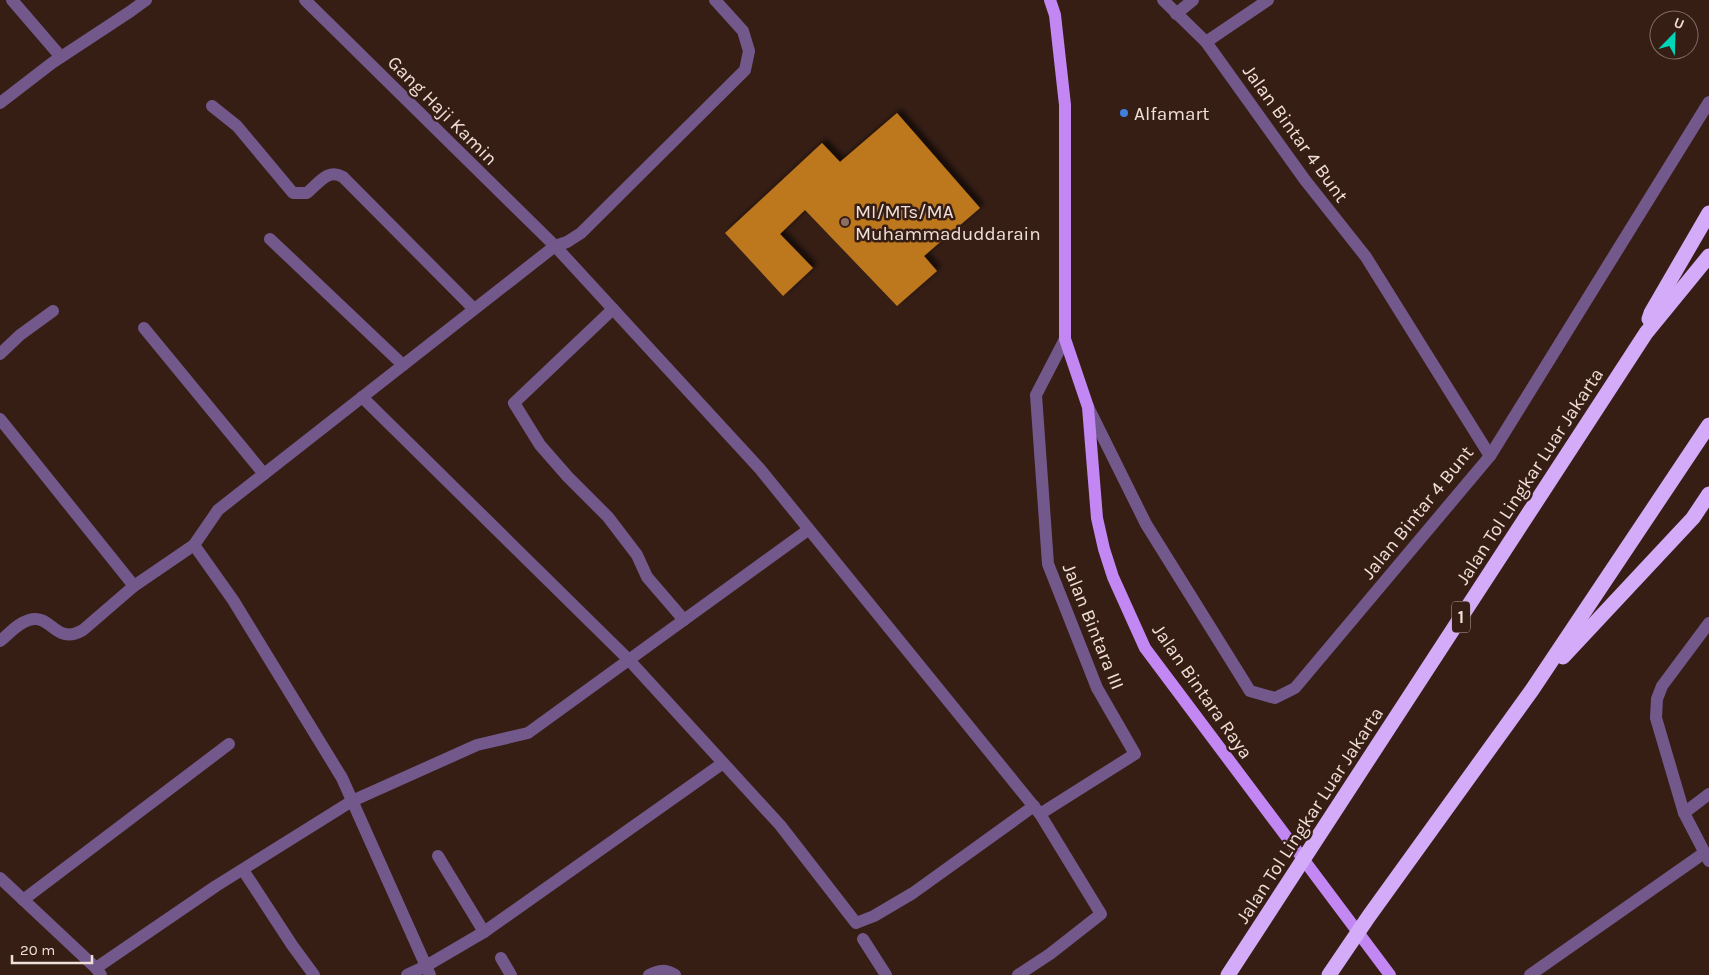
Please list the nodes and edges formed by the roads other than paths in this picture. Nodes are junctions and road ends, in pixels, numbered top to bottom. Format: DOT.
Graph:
graph roads {
  1 [pos="12,0"];
  2 [pos="146,0"];
  3 [pos="305,0"];
  4 [pos="715,0"];
  5 [pos="1050,0"];
  6 [pos="1163,0"];
  7 [pos="1193,0"];
  8 [pos="1268,0"];
  9 [pos="1176,14"];
  10 [pos="1206,42"];
  11 [pos="62,57"];
  12 [pos="1709,102"];
  13 [pos="0,103"];
  14 [pos="212,106"];
  15 [pos="1709,213"];
  16 [pos="270,239"];
  17 [pos="555,246"];
  18 [pos="1709,256"];
  19 [pos="474,309"];
  20 [pos="613,309"];
  21 [pos="54,311"];
  22 [pos="144,328"];
  23 [pos="1646,333"];
  24 [pos="1065,339"];
  25 [pos="0,354"];
  26 [pos="402,366"];
  27 [pos="362,398"];
  28 [pos="1088,407"];
  29 [pos="0,419"];
  30 [pos="1709,426"];
  31 [pos="1490,456"];
  32 [pos="264,474"];
  33 [pos="1709,494"];
  34 [pos="808,530"];
  35 [pos="194,545"];
  36 [pos="134,586"];
  37 [pos="684,620"];
  38 [pos="1709,623"];
  39 [pos="0,641"];
  40 [pos="629,660"];
  41 [pos="1532,690"];
  42 [pos="229,744"];
  43 [pos="723,763"];
  44 [pos="1709,794"];
  45 [pos="352,801"];
  46 [pos="1037,810"];
  47 [pos="1684,813"];
  48 [pos="438,856"];
  49 [pos="1707,857"];
  50 [pos="243,870"];
  51 [pos="0,878"];
  52 [pos="23,900"];
  53 [pos="484,932"];
  54 [pos="863,939"];
  55 [pos="501,958"];
  56 [pos="428,970"];
  57 [pos="98,972"];
  58 [pos="314,975"];
  59 [pos="407,975"];
  60 [pos="511,975"];
  61 [pos="649,975"];
  62 [pos="675,975"];
  63 [pos="886,975"];
  64 [pos="1018,975"];
  65 [pos="1228,975"];
  66 [pos="1328,975"];
  67 [pos="1390,975"];
  68 [pos="1530,975"];
  1 -- 11 [label="street"];
  2 -- 11 [label="street"];
  3 -- 17 [label="street, Gang Haji Kamin"];
  4 -- 17 [label="street"];
  5 -- 24 [label="main road, Jalan Bintara Raya"];
  6 -- 9 [label="street, Jalan Bintar 4 Bunt"];
  7 -- 9 [label="street"];
  8 -- 10 [label="street"];
  9 -- 10 [label="street, Jalan Bintar 4 Bunt"];
  10 -- 31 [label="street, Jalan Bintar 4 Bunt"];
  11 -- 13 [label="street"];
  12 -- 31 [label="street"];
  14 -- 19 [label="street"];
  15 -- 23 [label="highway"];
  16 -- 26 [label="street"];
  17 -- 19 [label="street"];
  17 -- 20 [label="street, Gang Haji Kamin"];
  18 -- 23 [label="highway, Jalan Tol Lingkar Luar Jakarta / 1"];
  19 -- 26 [label="street"];
  20 -- 34 [label="street, Gang Haji Kamin"];
  20 -- 37 [label="street"];
  21 -- 25 [label="street"];
  22 -- 32 [label="street"];
  23 -- 65 [label="highway, Jalan Tol Lingkar Luar Jakarta / 1"];
  24 -- 28 [label="main road, Jalan Bintara Raya"];
  24 -- 46 [label="street, Jalan Bintara III"];
  26 -- 27 [label="street"];
  27 -- 32 [label="street"];
  27 -- 40 [label="street"];
  28 -- 31 [label="street, Jalan Bintar 4 Bunt"];
  28 -- 67 [label="main road, Jalan Bintara Raya"];
  29 -- 36 [label="street"];
  30 -- 41 [label="highway"];
  32 -- 35 [label="street"];
  33 -- 41 [label="highway"];
  34 -- 37 [label="street"];
  34 -- 46 [label="street, Gang Haji Kamin"];
  35 -- 36 [label="street"];
  35 -- 45 [label="street"];
  36 -- 39 [label="street"];
  37 -- 40 [label="street"];
  38 -- 47 [label="street"];
  40 -- 43 [label="street"];
  40 -- 45 [label="street"];
  41 -- 66 [label="highway"];
  42 -- 52 [label="street"];
  43 -- 46 [label="street"];
  43 -- 53 [label="street"];
  44 -- 47 [label="street"];
  45 -- 50 [label="street"];
  45 -- 56 [label="street"];
  46 -- 64 [label="street"];
  47 -- 49 [label="street"];
  48 -- 53 [label="street"];
  49 -- 68 [label="street"];
  50 -- 57 [label="street"];
  50 -- 58 [label="street"];
  51 -- 52 [label="street"];
  52 -- 57 [label="street"];
  53 -- 56 [label="street"];
  54 -- 63 [label="street"];
  55 -- 60 [label="street"];
  56 -- 59 [label="street"];
  61 -- 62 [label="street"];
}
